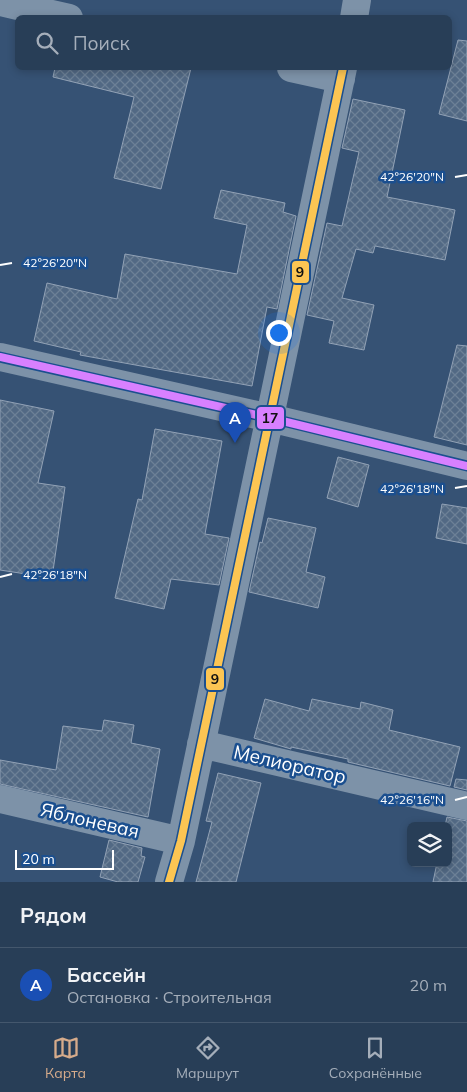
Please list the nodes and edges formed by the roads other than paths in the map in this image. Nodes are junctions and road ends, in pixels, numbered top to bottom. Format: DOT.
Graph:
graph roads {
  1 [pos="358,0"];
  2 [pos="0,2"];
  3 [pos="56,15"];
  4 [pos="355,15"];
  5 [pos="311,70"];
  6 [pos="342,73"];
  7 [pos="0,357"];
  8 [pos="270,418"];
  9 [pos="467,466"];
  10 [pos="201,744"];
  11 [pos="0,799"];
  12 [pos="467,806"];
  13 [pos="180,841"];
  14 [pos="169,882"];
  1 -- 4 [label="street"];
  2 -- 3 [label="street"];
  5 -- 6 [label="street"];
  6 -- 8 [label="street"];
  7 -- 8 [label="street"];
  8 -- 9 [label="street"];
  8 -- 10 [label="street"];
  10 -- 12 [label="street, Мелиоратор"];
  10 -- 13 [label="street"];
  11 -- 13 [label="street, Яблоневая"];
  13 -- 14 [label="street"];
}
